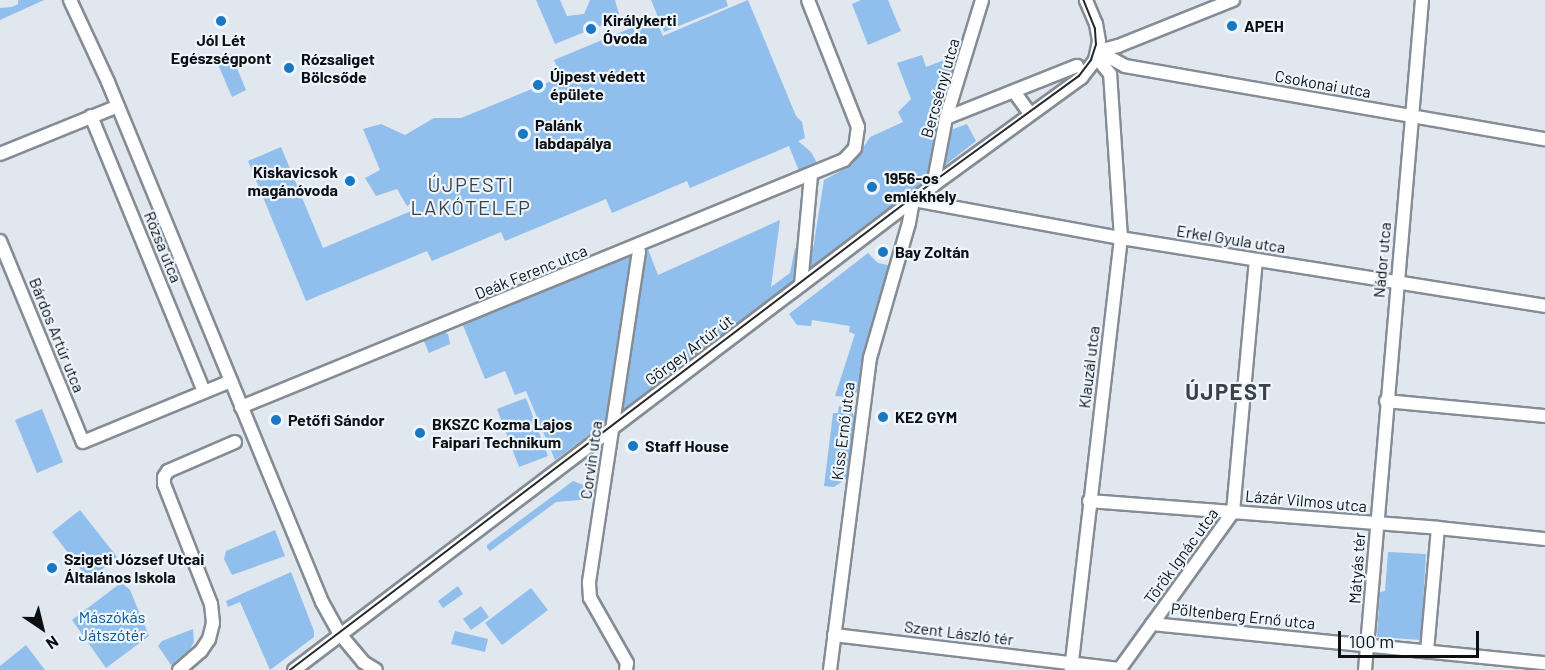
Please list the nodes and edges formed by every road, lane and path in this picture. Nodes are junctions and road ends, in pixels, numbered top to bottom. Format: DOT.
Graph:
graph roads {
  1 [pos="70,0"];
  2 [pos="808,0"];
  3 [pos="982,0"];
  4 [pos="1086,0"];
  5 [pos="1233,0"];
  6 [pos="1422,0"];
  7 [pos="1097,54"];
  8 [pos="1077,66"];
  9 [pos="1125,66"];
  10 [pos="1110,74"];
  11 [pos="1015,93"];
  12 [pos="118,106"];
  13 [pos="1030,114"];
  14 [pos="91,116"];
  15 [pos="1412,116"];
  16 [pos="946,118"];
  17 [pos="1545,139"];
  18 [pos="0,154"];
  19 [pos="811,175"];
  20 [pos="933,186"];
  21 [pos="913,200"];
  22 [pos="1121,238"];
  23 [pos="0,241"];
  24 [pos="637,246"];
  25 [pos="1256,260"];
  26 [pos="1396,282"];
  27 [pos="801,285"];
  28 [pos="1545,306"];
  29 [pos="231,381"];
  30 [pos="204,392"];
  31 [pos="1386,401"];
  32 [pos="242,407"];
  33 [pos="1545,416"];
  34 [pos="612,428"];
  35 [pos="235,442"];
  36 [pos="1089,501"];
  37 [pos="1233,512"];
  38 [pos="1376,523"];
  39 [pos="1438,528"];
  40 [pos="1545,539"];
  41 [pos="1152,624"];
  42 [pos="341,635"];
  43 [pos="834,635"];
  44 [pos="1367,645"];
  45 [pos="1428,651"];
  46 [pos="1545,663"];
  47 [pos="1072,666"];
  48 [pos="179,670"];
  49 [pos="294,670"];
  50 [pos="376,670"];
  51 [pos="626,670"];
  52 [pos="830,670"];
  53 [pos="1119,670"];
  54 [pos="1365,670"];
  1 -- 12 [label="street, Rózsa utca"];
  2 -- 19 [label="street, Deák Ferenc utca"];
  3 -- 16 [label="street, Bercsényi utca"];
  4 -- 7 [label="street"];
  5 -- 7 [label="street"];
  6 -- 15 [label="street, Nádor utca"];
  7 -- 9 [label="street, Csokonai utca"];
  7 -- 10 [label="street"];
  7 -- 13 [label="street, Görgey Artúr út"];
  8 -- 11 [label="street"];
  9 -- 10 [label="street"];
  9 -- 15 [label="street, Csokonai utca"];
  10 -- 22 [label="street, Klauzál utca"];
  11 -- 13 [label="street"];
  11 -- 16 [label="street"];
  12 -- 14 [label="street"];
  12 -- 29 [label="street, Rózsa utca"];
  13 -- 20 [label="street, Görgey Artúr út"];
  14 -- 18 [label="street"];
  14 -- 30 [label="street, Rózsa utca"];
  15 -- 17 [label="street, Csokonai utca"];
  15 -- 26 [label="street, Nádor utca"];
  16 -- 20 [label="street, Bercsényi utca"];
  19 -- 24 [label="street, Deák Ferenc utca"];
  19 -- 27 [label="street"];
  20 -- 21 [label="street, Görgey Artúr út"];
  21 -- 22 [label="street, Erkel Gyula utca"];
  21 -- 27 [label="street, Görgey Artúr út"];
  21 -- 43 [label="street, Kiss Ernő utca"];
  22 -- 25 [label="street, Erkel Gyula utca"];
  22 -- 36 [label="street, Klauzál utca"];
  23 -- 30 [label="street, Bárdos Artúr utca"];
  24 -- 32 [label="street, Deák Ferenc utca"];
  24 -- 34 [label="street, Corvin utca"];
  25 -- 26 [label="street, Erkel Gyula utca"];
  25 -- 37 [label="street, Török Ignác utca"];
  26 -- 28 [label="street, Erkel Gyula utca"];
  26 -- 31 [label="street, Nádor utca"];
  27 -- 34 [label="street, Görgey Artúr út"];
  29 -- 30 [label="street"];
  29 -- 32 [label="street, Rózsa utca"];
  31 -- 33 [label="street"];
  31 -- 38 [label="street, Nádor utca"];
  32 -- 42 [label="street, Rózsa utca"];
  34 -- 42 [label="street, Görgey Artúr út"];
  34 -- 51 [label="street, Corvin utca"];
  35 -- 48 [label="street"];
  36 -- 37 [label="street, Lázár Vilmos utca"];
  36 -- 47 [label="street, Klauzál utca"];
  37 -- 38 [label="street, Lázár Vilmos utca"];
  37 -- 41 [label="street, Török Ignác utca"];
  38 -- 39 [label="street, Mátyás tér"];
  38 -- 44 [label="street, Mátyás tér"];
  39 -- 40 [label="street"];
  39 -- 45 [label="street"];
  41 -- 44 [label="street, Pöltenberg Ernő utca"];
  41 -- 53 [label="street, Török Ignác utca"];
  42 -- 49 [label="street, Görgey Artúr út"];
  42 -- 50 [label="street, Rózsa utca"];
  43 -- 47 [label="street, Szent László tér"];
  43 -- 52 [label="street, Kiss Ernő utca"];
  44 -- 45 [label="street"];
  44 -- 54 [label="street"];
  45 -- 46 [label="street"];
  47 -- 53 [label="street, Török Ignác utca"];
}
